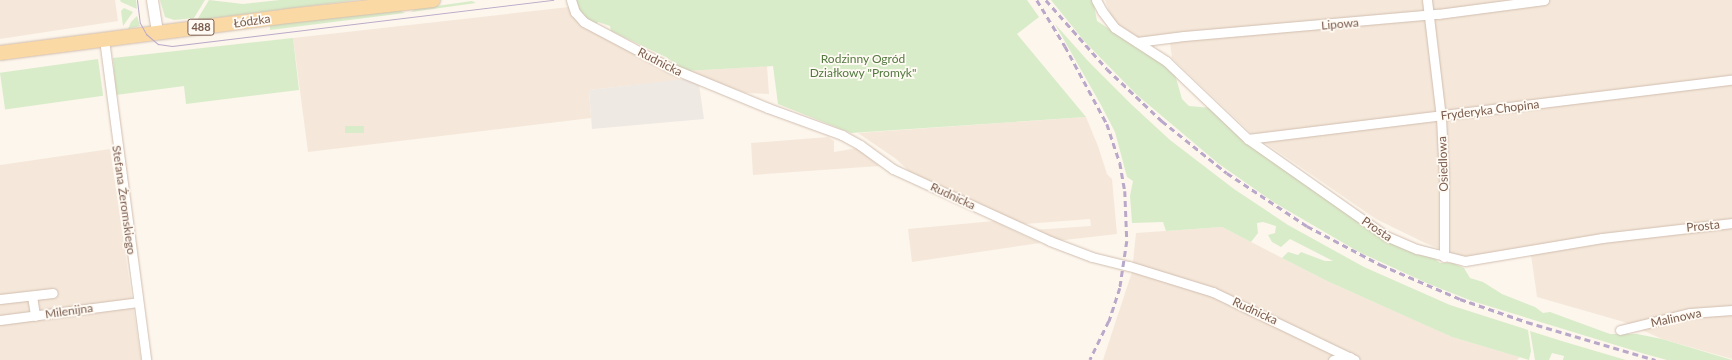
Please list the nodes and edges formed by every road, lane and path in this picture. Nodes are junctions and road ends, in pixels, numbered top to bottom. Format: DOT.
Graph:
graph roads {
  1 [pos="152,0"];
  2 [pos="433,0"];
  3 [pos="571,0"];
  4 [pos="1096,0"];
  5 [pos="1427,0"];
  6 [pos="1544,0"];
  7 [pos="402,2"];
  8 [pos="1428,15"];
  9 [pos="157,33"];
  10 [pos="104,39"];
  11 [pos="1137,42"];
  12 [pos="0,52"];
  13 [pos="1732,80"];
  14 [pos="1441,117"];
  15 [pos="1248,140"];
  16 [pos="1732,223"];
  17 [pos="1444,257"];
  18 [pos="54,293"];
  19 [pos="32,296"];
  20 [pos="0,299"];
  21 [pos="138,302"];
  22 [pos="1732,310"];
  23 [pos="35,316"];
  24 [pos="0,320"];
  25 [pos="1620,330"];
  26 [pos="1352,358"];
  27 [pos="146,360"];
  28 [pos="1333,360"];
  1 -- 9 [label="street"];
  2 -- 7 [label="main road, Łódzka / 488"];
  3 -- 26 [label="street, Rudnicka"];
  4 -- 11 [label="street, Prosta"];
  5 -- 8 [label="street, Osiedlowa"];
  6 -- 8 [label="street, Lipowa"];
  7 -- 9 [label="main road, Łódzka / 488"];
  8 -- 11 [label="street, Lipowa"];
  8 -- 14 [label="street, Osiedlowa"];
  9 -- 10 [label="main road, Łódzka / 488"];
  10 -- 12 [label="main road, Łódzka / 488"];
  10 -- 21 [label="street, Stefana Żeromskiego"];
  11 -- 15 [label="street, Prosta"];
  13 -- 14 [label="street, Fryderyka Chopina"];
  14 -- 15 [label="street, Fryderyka Chopina"];
  14 -- 17 [label="street, Osiedlowa"];
  15 -- 17 [label="street, Prosta"];
  16 -- 17 [label="street, Prosta"];
  18 -- 19 [label="street"];
  19 -- 20 [label="street"];
  19 -- 23 [label="street"];
  21 -- 23 [label="street, Milenijna"];
  21 -- 27 [label="street, Stefana Żeromskiego"];
  22 -- 25 [label="street, Malinowa"];
  23 -- 24 [label="street, Milenijna"];
  26 -- 28 [label="street"];
}
